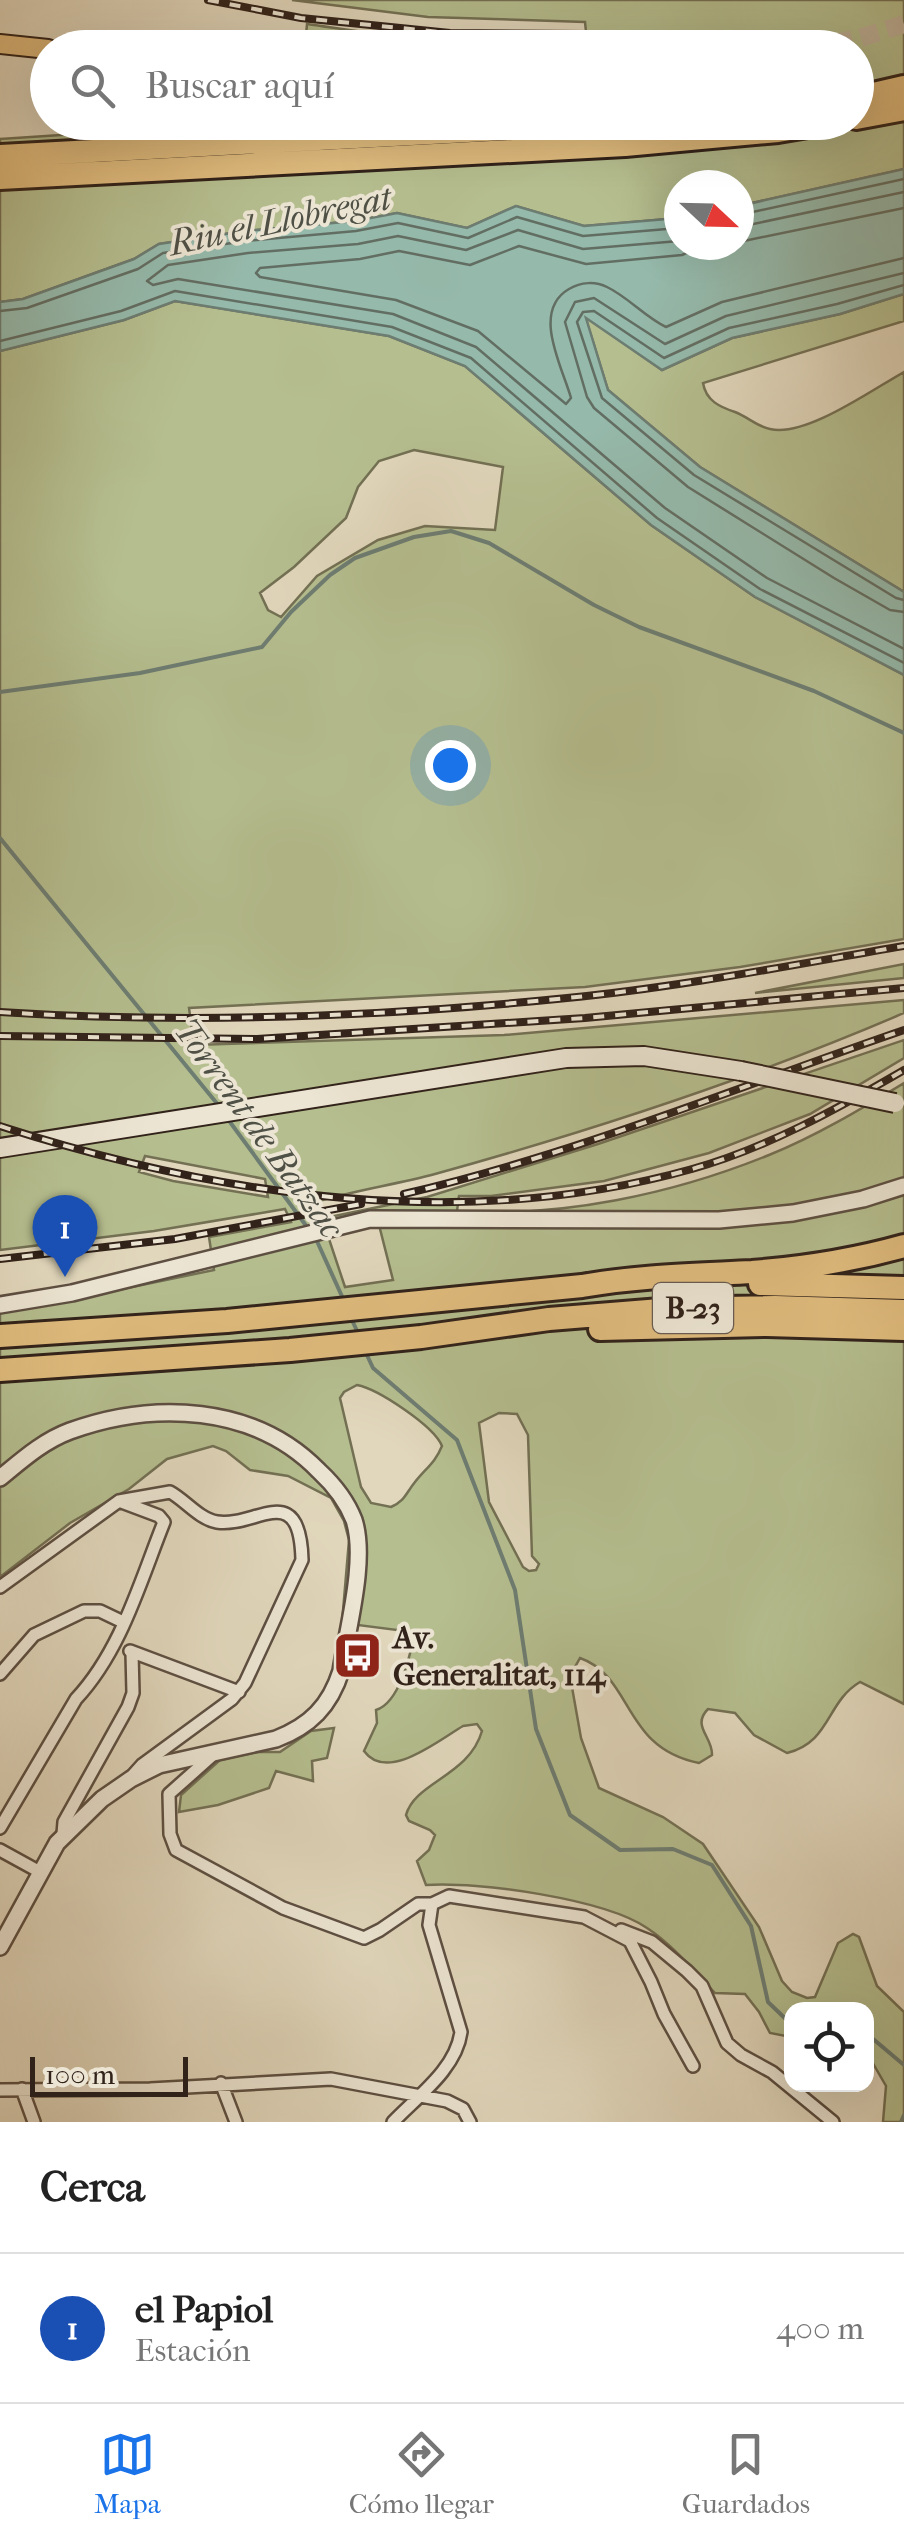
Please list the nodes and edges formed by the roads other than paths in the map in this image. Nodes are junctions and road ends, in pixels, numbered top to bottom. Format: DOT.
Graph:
graph roads {
  1 [pos="0,44"];
  2 [pos="30,47"];
  3 [pos="904,87"];
  4 [pos="874,94"];
  5 [pos="904,108"];
  6 [pos="874,114"];
  7 [pos="299,140"];
  8 [pos="684,140"];
  9 [pos="0,156"];
  10 [pos="0,178"];
  11 [pos="901,1106"];
  12 [pos="0,1148"];
  13 [pos="902,1185"];
  14 [pos="904,1246"];
  15 [pos="582,1286"];
  16 [pos="904,1288"];
  17 [pos="0,1305"];
  18 [pos="904,1311"];
  19 [pos="904,1329"];
  20 [pos="483,1331"];
  21 [pos="0,1336"];
  22 [pos="0,1370"];
  23 [pos="0,1478"];
  24 [pos="118,1501"];
  25 [pos="0,1587"];
  26 [pos="123,1622"];
  27 [pos="117,1641"];
  28 [pos="132,1652"];
  29 [pos="0,1674"];
  30 [pos="238,1692"];
  31 [pos="217,1751"];
  32 [pos="131,1778"];
  33 [pos="0,1828"];
  34 [pos="63,1834"];
  35 [pos="0,1850"];
  36 [pos="40,1872"];
  37 [pos="432,1904"];
  38 [pos="584,1916"];
  39 [pos="2,1940"];
  40 [pos="693,2066"];
  41 [pos="221,2084"];
  42 [pos="0,2090"];
  43 [pos="22,2090"];
  44 [pos="419,2095"];
  45 [pos="34,2122"];
  46 [pos="236,2122"];
  47 [pos="394,2122"];
  48 [pos="470,2122"];
  49 [pos="833,2122"];
  1 -- 2 [label="main road"];
  3 -- 4 [label="highway"];
  5 -- 6 [label="highway"];
  7 -- 9 [label="highway"];
  8 -- 10 [label="highway"];
  11 -- 12 [label="main road, bridge"];
  13 -- 17 [label="street"];
  14 -- 15 [label="highway"];
  15 -- 16 [label="highway, B-23"];
  15 -- 21 [label="highway, B-23"];
  18 -- 20 [label="highway, B-23"];
  19 -- 20 [label="highway"];
  20 -- 22 [label="highway, B-23"];
  23 -- 31 [label="street"];
  24 -- 25 [label="street"];
  24 -- 26 [label="street"];
  24 -- 30 [label="street"];
  26 -- 27 [label="street"];
  26 -- 29 [label="street"];
  27 -- 28 [label="street"];
  27 -- 33 [label="street"];
  28 -- 30 [label="street"];
  28 -- 34 [label="street"];
  30 -- 32 [label="street"];
  31 -- 32 [label="street"];
  31 -- 37 [label="street"];
  32 -- 34 [label="street"];
  34 -- 36 [label="street"];
  35 -- 36 [label="street"];
  36 -- 39 [label="street"];
  37 -- 38 [label="street"];
  37 -- 44 [label="street"];
  38 -- 40 [label="street"];
  38 -- 49 [label="street"];
  41 -- 43 [label="street"];
  41 -- 44 [label="street"];
  41 -- 46 [label="street"];
  42 -- 43 [label="street"];
  43 -- 45 [label="street"];
  44 -- 47 [label="street"];
  44 -- 48 [label="street"];
}
